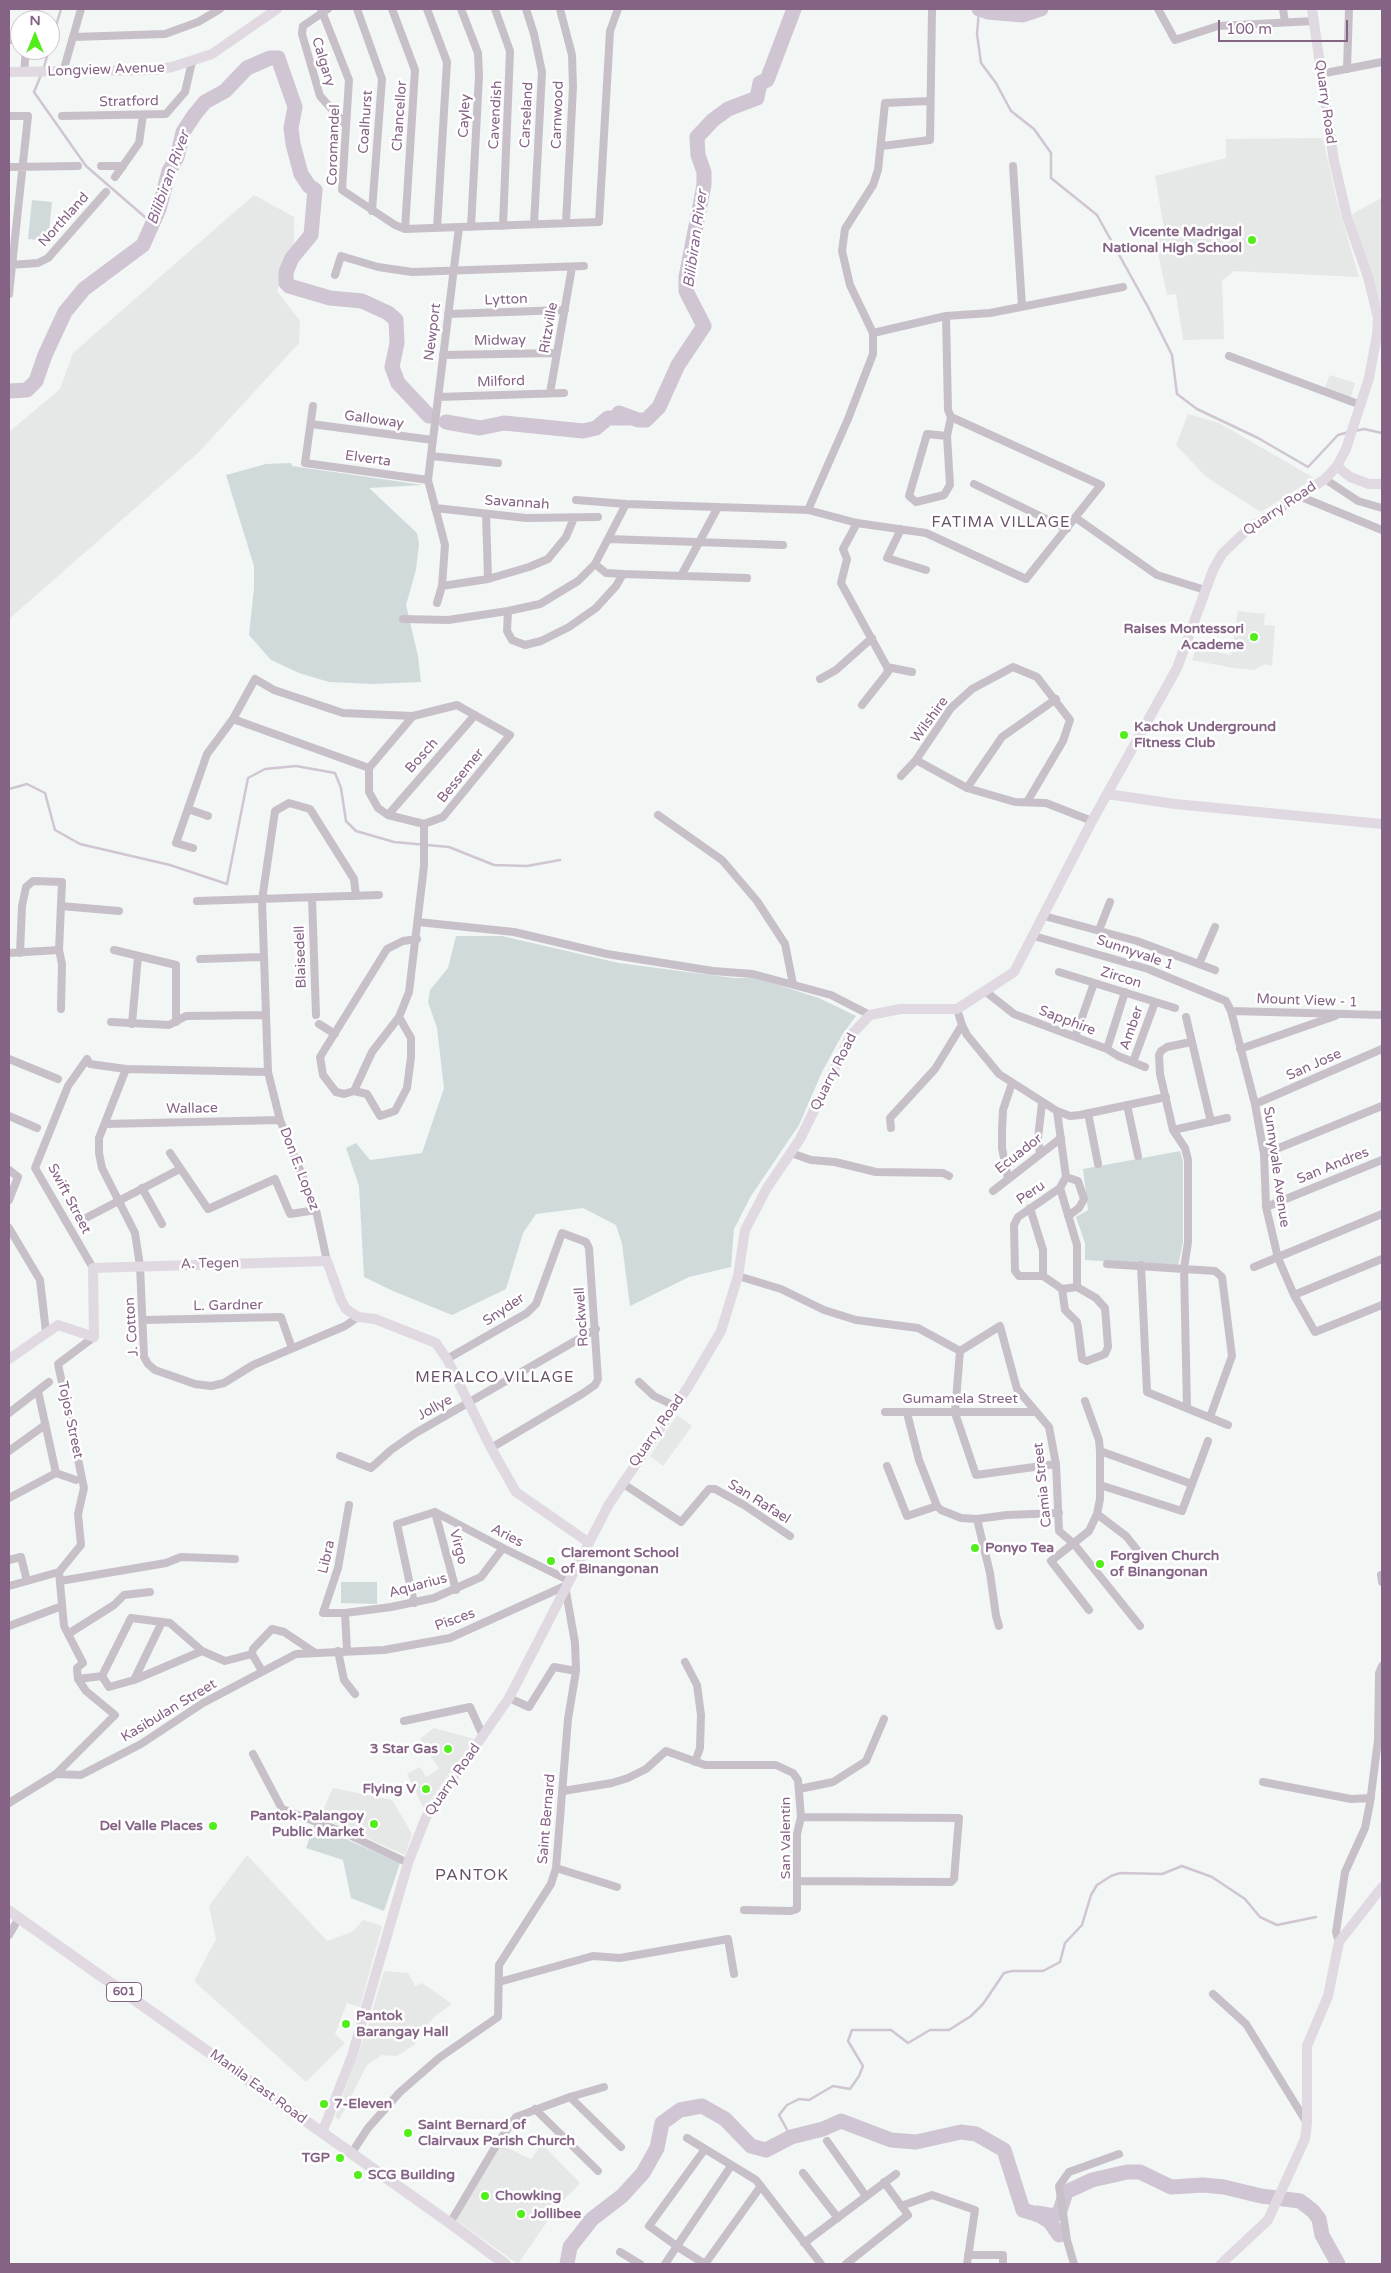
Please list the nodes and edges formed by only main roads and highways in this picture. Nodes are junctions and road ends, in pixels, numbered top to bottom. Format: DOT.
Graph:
graph roads {
  1 [pos="9,1911"];
  2 [pos="505,2264"];
  1 -- 2 [label="main road, Manila East Road / 601"];
}
